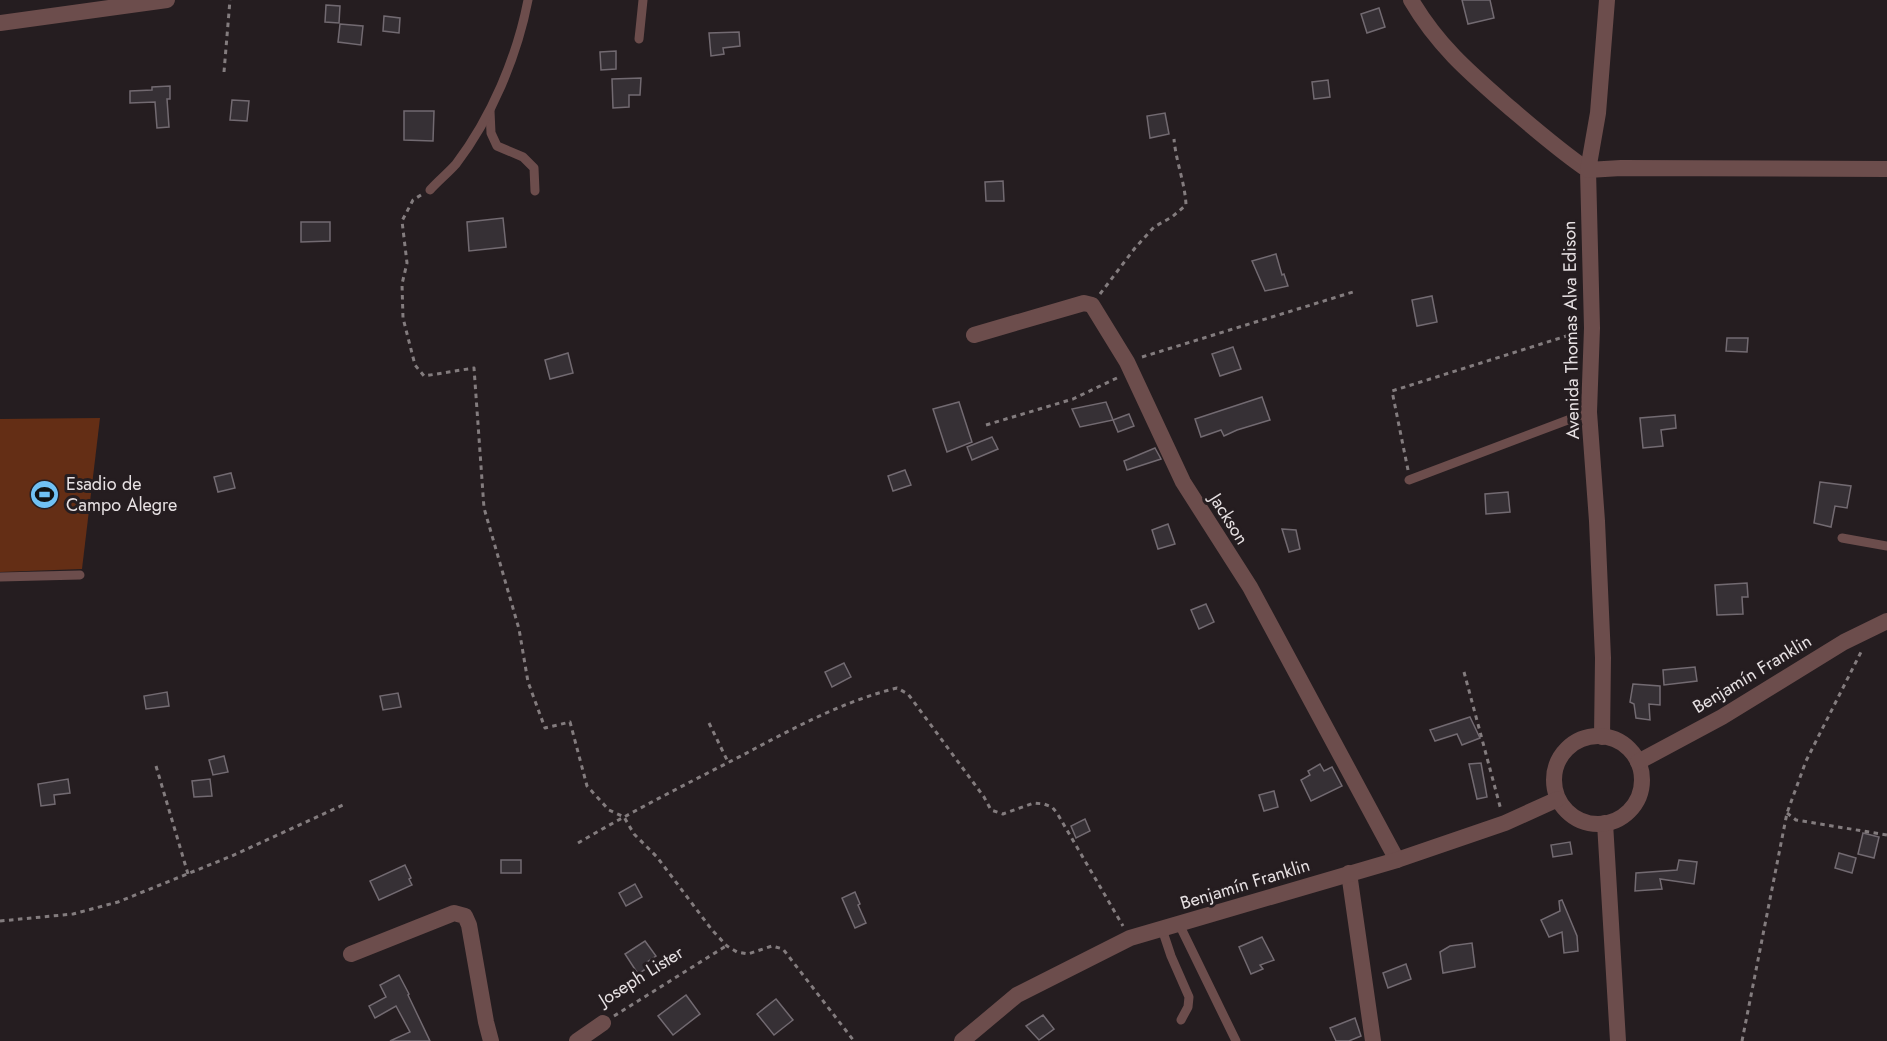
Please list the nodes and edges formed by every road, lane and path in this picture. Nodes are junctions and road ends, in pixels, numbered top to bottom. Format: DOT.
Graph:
graph roads {
  1 [pos="167,0"];
  2 [pos="230,0"];
  3 [pos="528,0"];
  4 [pos="643,0"];
  5 [pos="1411,0"];
  6 [pos="1606,0"];
  7 [pos="0,22"];
  8 [pos="639,39"];
  9 [pos="224,72"];
  10 [pos="490,109"];
  11 [pos="1174,139"];
  12 [pos="1887,169"];
  13 [pos="1588,170"];
  14 [pos="430,190"];
  15 [pos="535,191"];
  16 [pos="1353,292"];
  17 [pos="1092,305"];
  18 [pos="1592,328"];
  19 [pos="974,335"];
  20 [pos="1129,366"];
  21 [pos="1589,412"];
  22 [pos="986,425"];
  23 [pos="1409,480"];
  24 [pos="1842,538"];
  25 [pos="1887,546"];
  26 [pos="80,575"];
  27 [pos="0,577"];
  28 [pos="1883,622"];
  29 [pos="1464,672"];
  30 [pos="709,723"];
  31 [pos="1602,737"];
  32 [pos="728,762"];
  33 [pos="1638,762"];
  34 [pos="156,766"];
  35 [pos="1558,799"];
  36 [pos="343,805"];
  37 [pos="1787,813"];
  38 [pos="624,817"];
  39 [pos="1505,823"];
  40 [pos="1605,824"];
  41 [pos="1887,835"];
  42 [pos="578,843"];
  43 [pos="1397,860"];
  44 [pos="1349,873"];
  45 [pos="188,874"];
  46 [pos="0,921"];
  47 [pos="1179,924"];
  48 [pos="1162,929"];
  49 [pos="1130,938"];
  50 [pos="727,946"];
  51 [pos="351,954"];
  52 [pos="1180,1020"];
  53 [pos="603,1023"];
  54 [pos="491,1041"];
  55 [pos="578,1041"];
  56 [pos="854,1041"];
  57 [pos="962,1041"];
  58 [pos="1236,1041"];
  59 [pos="1372,1041"];
  60 [pos="1618,1041"];
  61 [pos="1742,1041"];
  1 -- 7 [label="street"];
  2 -- 9 [label="path"];
  3 -- 10 [label="lane"];
  4 -- 8 [label="lane"];
  5 -- 13 [label="street"];
  6 -- 13 [label="street, Avenida Thomas Alva Edison"];
  10 -- 14 [label="lane"];
  10 -- 15 [label="lane"];
  11 -- 17 [label="path"];
  12 -- 13 [label="street"];
  13 -- 18 [label="street, Avenida Thomas Alva Edison"];
  14 -- 38 [label="path"];
  16 -- 20 [label="path"];
  17 -- 19 [label="street"];
  17 -- 20 [label="street, Jackson"];
  18 -- 21 [label="street, Avenida Thomas Alva Edison"];
  18 -- 23 [label="path"];
  20 -- 22 [label="path"];
  20 -- 43 [label="street, Jackson"];
  21 -- 23 [label="lane"];
  21 -- 31 [label="street, Avenida Thomas Alva Edison"];
  24 -- 25 [label="lane"];
  26 -- 27 [label="lane"];
  28 -- 33 [label="street, Benjamín Franklin"];
  28 -- 37 [label="path"];
  29 -- 39 [label="path"];
  30 -- 32 [label="path"];
  31 -- 33 [label="street"];
  31 -- 35 [label="street"];
  32 -- 38 [label="path"];
  32 -- 49 [label="path"];
  33 -- 40 [label="street"];
  34 -- 45 [label="path"];
  35 -- 39 [label="street, Benjamín Franklin"];
  35 -- 40 [label="street"];
  36 -- 45 [label="path"];
  37 -- 41 [label="path"];
  37 -- 61 [label="path"];
  38 -- 42 [label="path"];
  38 -- 50 [label="path"];
  39 -- 43 [label="street, Benjamín Franklin"];
  40 -- 60 [label="street"];
  43 -- 44 [label="street, Benjamín Franklin"];
  44 -- 47 [label="street, Benjamín Franklin"];
  44 -- 59 [label="street"];
  45 -- 46 [label="path"];
  47 -- 48 [label="street, Benjamín Franklin"];
  47 -- 58 [label="lane"];
  48 -- 49 [label="street, Benjamín Franklin"];
  48 -- 52 [label="lane"];
  49 -- 57 [label="street, Benjamín Franklin"];
  50 -- 53 [label="path, Joseph Lister"];
  50 -- 56 [label="path"];
  51 -- 54 [label="street"];
  53 -- 55 [label="street, Joseph Lister"];
}
